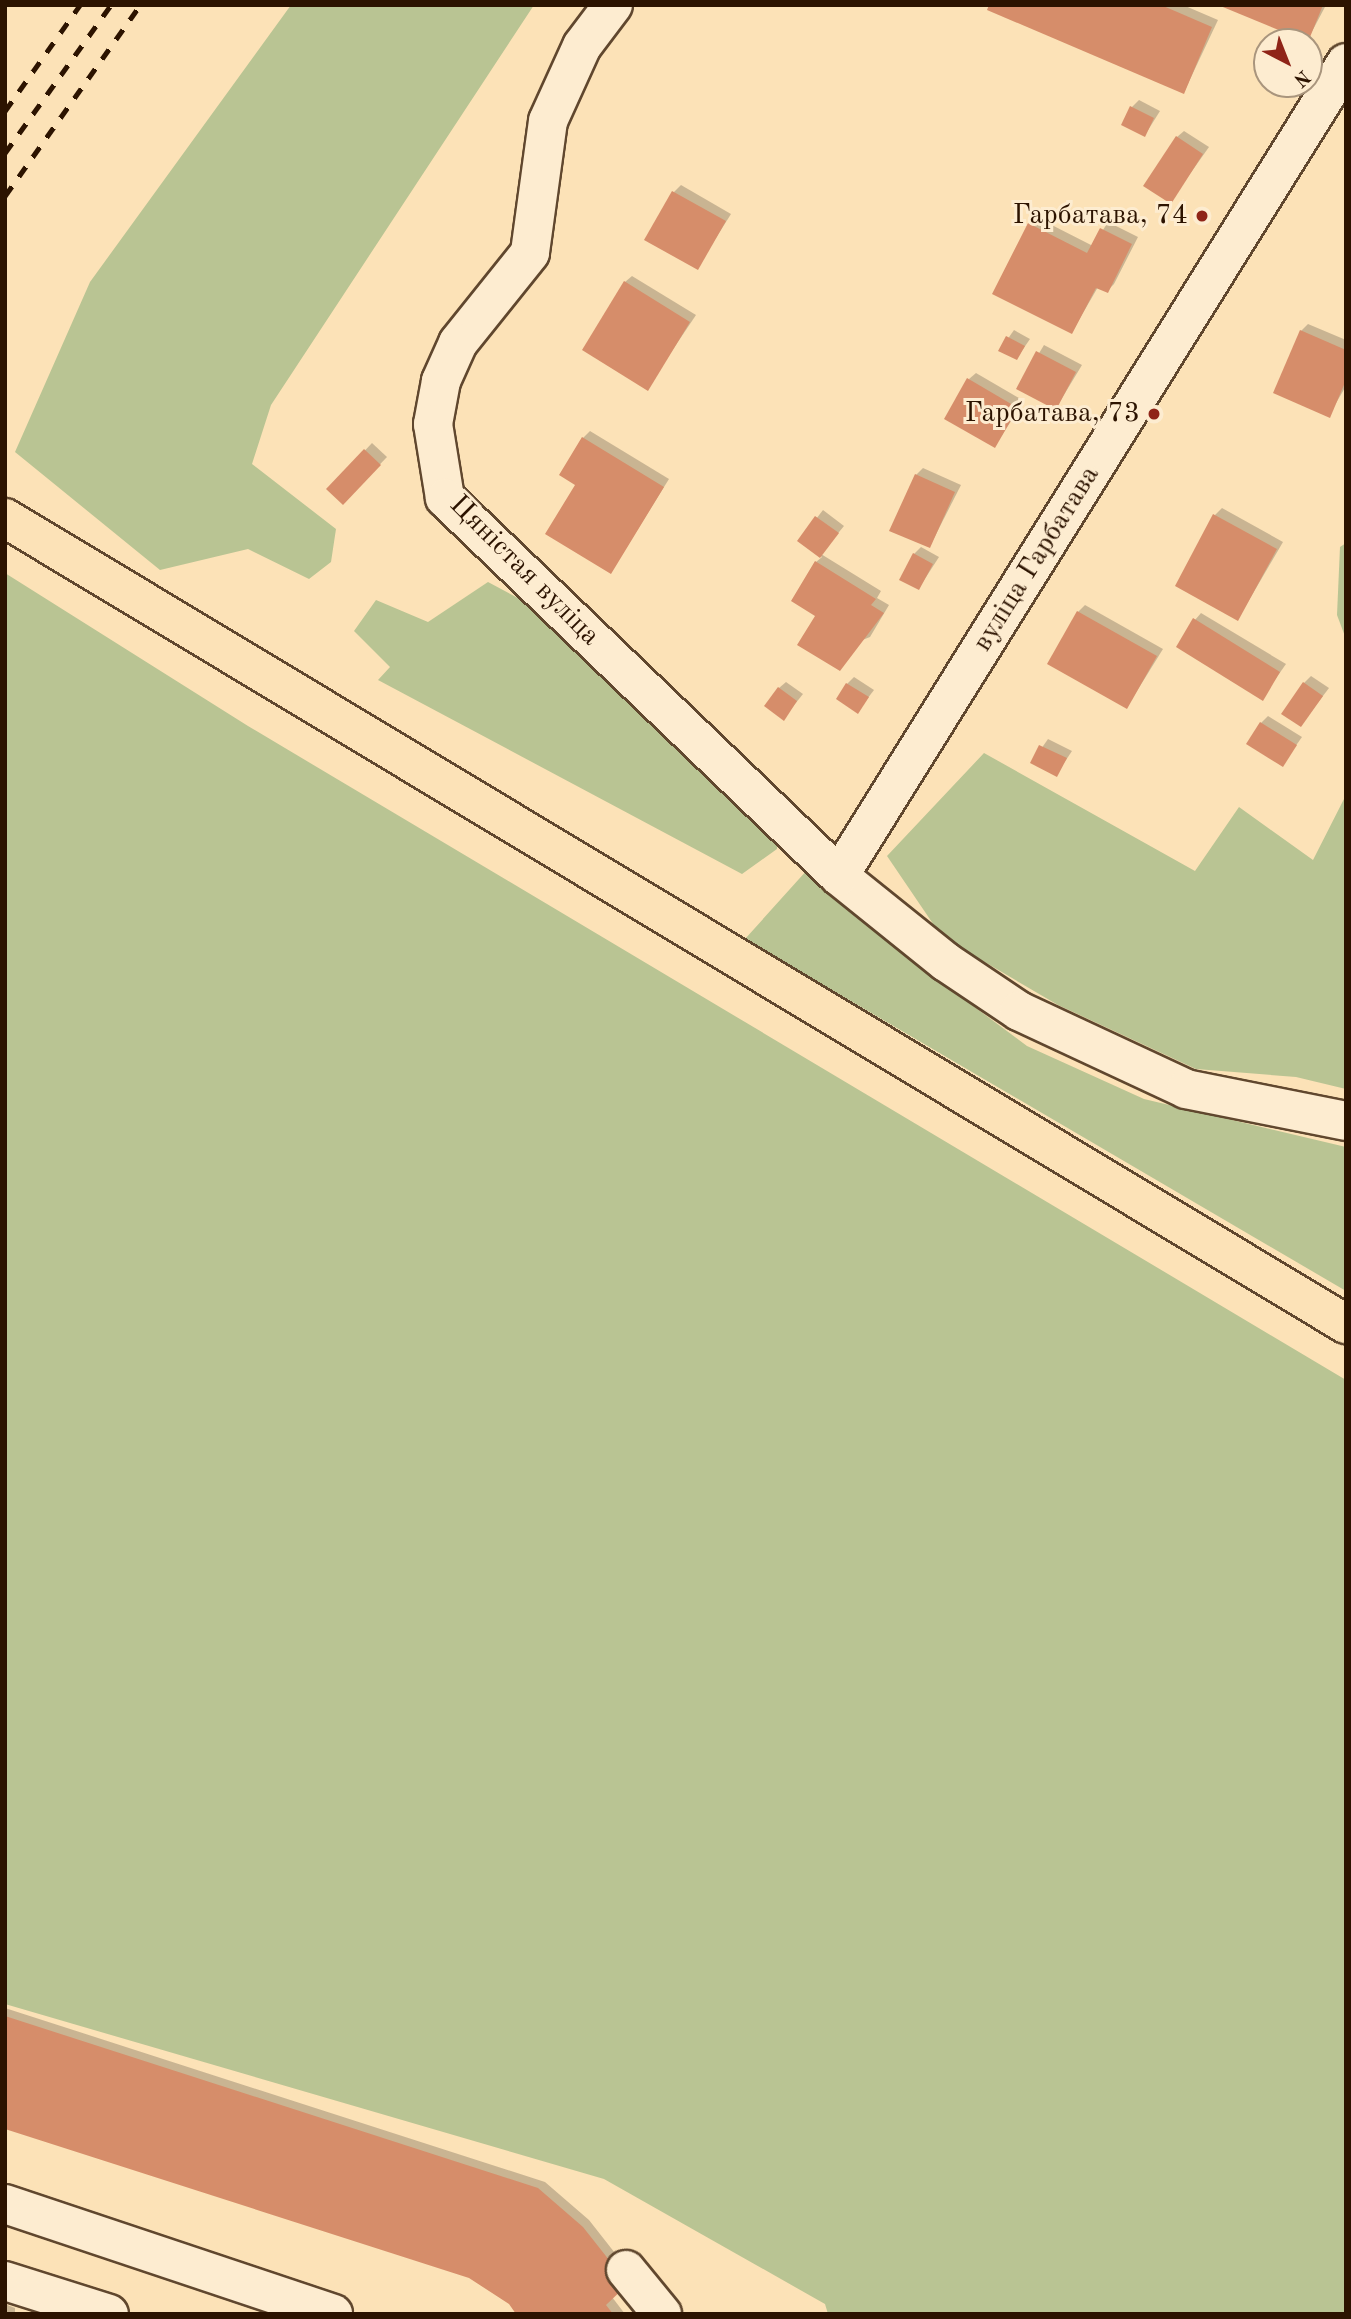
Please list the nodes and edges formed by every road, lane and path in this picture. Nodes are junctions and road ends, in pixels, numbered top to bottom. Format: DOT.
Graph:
graph roads {
  1 [pos="613,5"];
  2 [pos="1346,63"];
  3 [pos="5,518"];
  4 [pos="839,876"];
  5 [pos="1346,1121"];
  6 [pos="1346,1324"];
  7 [pos="5,2204"];
  8 [pos="626,2270"];
  9 [pos="5,2281"];
  10 [pos="109,2314"];
  11 [pos="333,2314"];
  12 [pos="662,2314"];
  1 -- 4 [label="street, Цяністая вуліца"];
  2 -- 4 [label="street, вуліца Гарбатава"];
  3 -- 6 [label="main road"];
  4 -- 5 [label="street, Цяністая вуліца"];
  7 -- 11 [label="street"];
  8 -- 12 [label="street"];
  9 -- 10 [label="street"];
}
